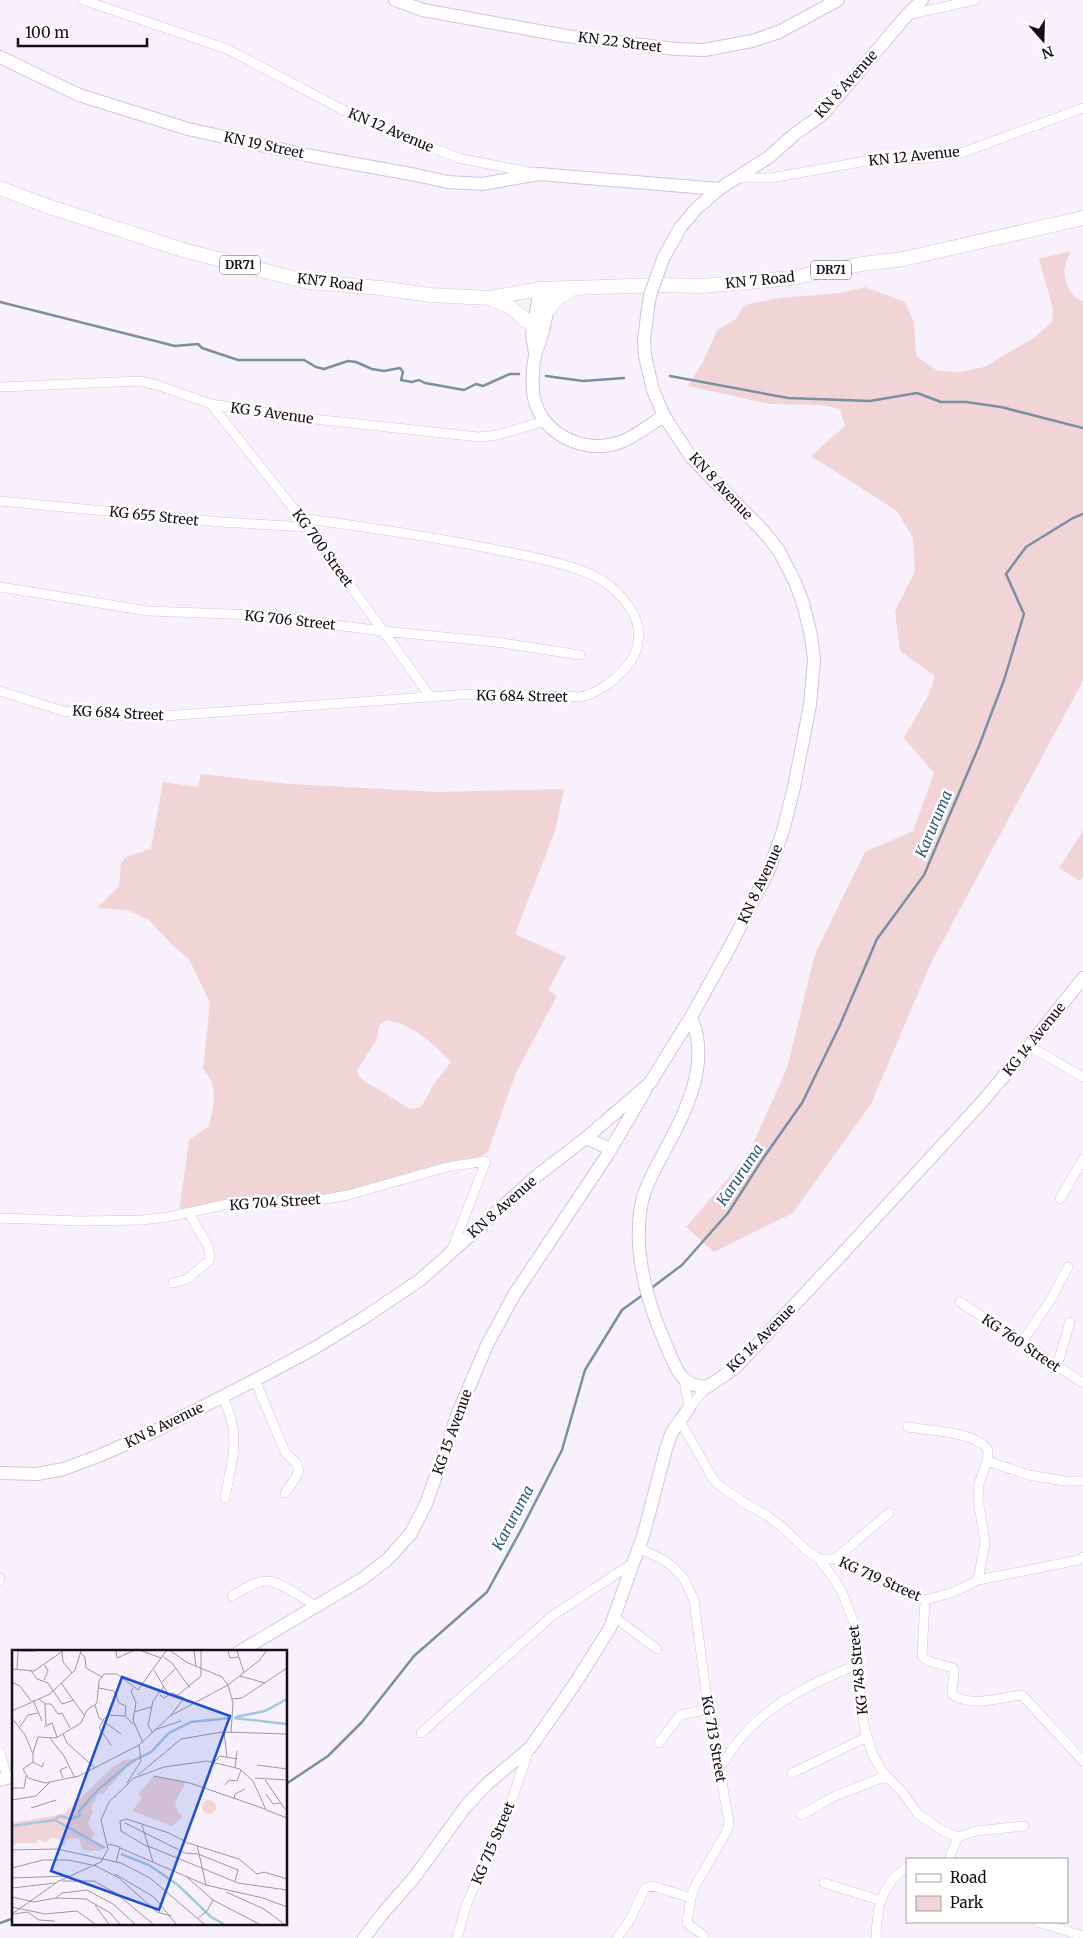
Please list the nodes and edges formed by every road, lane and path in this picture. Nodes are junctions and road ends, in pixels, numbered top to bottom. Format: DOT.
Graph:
graph roads {
  1 [pos="83,0"];
  2 [pos="395,0"];
  3 [pos="838,0"];
  4 [pos="922,0"];
  5 [pos="975,0"];
  6 [pos="907,15"];
  7 [pos="0,57"];
  8 [pos="1083,108"];
  9 [pos="539,174"];
  10 [pos="738,178"];
  11 [pos="687,185"];
  12 [pos="0,188"];
  13 [pos="719,189"];
  14 [pos="696,209"];
  15 [pos="1083,218"];
  16 [pos="575,288"];
  17 [pos="546,289"];
  18 [pos="490,298"];
  19 [pos="548,310"];
  20 [pos="534,326"];
  21 [pos="535,353"];
  22 [pos="0,387"];
  23 [pos="210,404"];
  24 [pos="664,416"];
  25 [pos="545,421"];
  26 [pos="0,501"];
  27 [pos="301,518"];
  28 [pos="308,527"];
  29 [pos="0,587"];
  30 [pos="382,631"];
  31 [pos="580,655"];
  32 [pos="0,691"];
  33 [pos="430,696"];
  34 [pos="1083,978"];
  35 [pos="691,1017"];
  36 [pos="1029,1046"];
  37 [pos="1083,1077"];
  38 [pos="650,1083"];
  39 [pos="613,1114"];
  40 [pos="601,1124"];
  41 [pos="620,1134"];
  42 [pos="586,1138"];
  43 [pos="608,1151"];
  44 [pos="1083,1159"];
  45 [pos="1060,1199"];
  46 [pos="189,1213"];
  47 [pos="0,1218"];
  48 [pos="450,1252"];
  49 [pos="1068,1267"];
  50 [pos="173,1283"];
  51 [pos="960,1302"];
  52 [pos="1070,1322"];
  53 [pos="1022,1342"];
  54 [pos="1057,1366"];
  55 [pos="255,1380"];
  56 [pos="684,1380"];
  57 [pos="1083,1383"];
  58 [pos="707,1388"];
  59 [pos="223,1396"];
  60 [pos="689,1408"];
  61 [pos="680,1421"];
  62 [pos="908,1427"];
  63 [pos="987,1461"];
  64 [pos="0,1473"];
  65 [pos="1083,1481"];
  66 [pos="285,1493"];
  67 [pos="225,1498"];
  68 [pos="889,1513"];
  69 [pos="638,1548"];
  70 [pos="1083,1557"];
  71 [pos="820,1559"];
  72 [pos="835,1559"];
  73 [pos="633,1563"];
  74 [pos="978,1580"];
  75 [pos="232,1596"];
  76 [pos="925,1600"];
  77 [pos="316,1606"];
  78 [pos="614,1617"];
  79 [pos="656,1649"];
  80 [pos="242,1650"];
  81 [pos="857,1665"];
  82 [pos="709,1708"];
  83 [pos="421,1733"];
  84 [pos="868,1738"];
  85 [pos="659,1742"];
  86 [pos="530,1748"];
  87 [pos="0,1752"];
  88 [pos="1083,1761"];
  89 [pos="720,1768"];
  90 [pos="792,1772"];
  91 [pos="886,1776"];
  92 [pos="7,1778"];
  93 [pos="801,1815"];
  94 [pos="1024,1826"];
  95 [pos="958,1838"];
  96 [pos="949,1858"];
  97 [pos="906,1868"];
  98 [pos="824,1882"];
  99 [pos="691,1898"];
  100 [pos="879,1900"];
  101 [pos="1041,1923"];
  102 [pos="1083,1936"];
  103 [pos="364,1938"];
  104 [pos="458,1938"];
  105 [pos="617,1938"];
  106 [pos="704,1938"];
  107 [pos="876,1938"];
  1 -- 9 [label="street, KN 12 Avenue"];
  2 -- 3 [label="main road, KN 22 Street"];
  4 -- 6 [label="main road, KN 8 Avenue"];
  5 -- 6 [label="street"];
  6 -- 10 [label="main road, KN 8 Avenue"];
  7 -- 9 [label="main road, KN 19 Street"];
  8 -- 10 [label="street, KN 12 Avenue"];
  9 -- 11 [label="main road, KN 12 Avenue"];
  10 -- 13 [label="main road, KN 8 Avenue"];
  11 -- 13 [label="main road, KN 12 Avenue"];
  11 -- 14 [label="main road"];
  12 -- 18 [label="main road, KN7 Road / DR71"];
  13 -- 14 [label="main road, KN 8 Avenue"];
  14 -- 24 [label="main road, KN 8 Avenue, bridge"];
  15 -- 16 [label="main road, KN 7 Road / DR71"];
  16 -- 17 [label="main road, KN 7 Road / DR71"];
  16 -- 19 [label="main road"];
  17 -- 18 [label="main road, KN7 Road / DR71"];
  17 -- 19 [label="main road"];
  17 -- 20 [label="main road"];
  18 -- 20 [label="main road"];
  19 -- 21 [label="main road"];
  20 -- 21 [label="main road"];
  21 -- 25 [label="main road"];
  22 -- 23 [label="street, KG 5 Avenue"];
  23 -- 25 [label="street, KG 5 Avenue"];
  23 -- 27 [label="street, KG 700 Street"];
  24 -- 25 [label="main road"];
  24 -- 35 [label="main road, KN 8 Avenue"];
  26 -- 28 [label="street, KG 655 Street"];
  27 -- 28 [label="street, KG 700 Street"];
  27 -- 33 [label="street, KG 684 Street"];
  28 -- 30 [label="street, KG 700 Street"];
  29 -- 30 [label="street, KG 706 Street"];
  30 -- 31 [label="street, KG 706 Street"];
  30 -- 33 [label="street, KG 700 Street"];
  32 -- 33 [label="street, KG 684 Street"];
  34 -- 36 [label="main road, KG 14 Avenue"];
  35 -- 38 [label="main road, KN 8 Avenue"];
  35 -- 56 [label="main road"];
  36 -- 37 [label="street"];
  36 -- 58 [label="main road, KG 14 Avenue"];
  38 -- 39 [label="main road, KN 8 Avenue"];
  38 -- 41 [label="main road, KG 15 Avenue"];
  39 -- 40 [label="main road, KN 8 Avenue"];
  39 -- 41 [label="main road"];
  40 -- 42 [label="main road, KN 8 Avenue"];
  40 -- 43 [label="main road"];
  41 -- 43 [label="main road, KG 15 Avenue"];
  42 -- 43 [label="main road"];
  42 -- 48 [label="main road, KN 8 Avenue"];
  43 -- 77 [label="main road, KG 15 Avenue"];
  44 -- 45 [label="street"];
  46 -- 47 [label="street, KG 704 Street"];
  46 -- 48 [label="street, KG 704 Street"];
  46 -- 50 [label="street"];
  48 -- 55 [label="main road, KN 8 Avenue"];
  49 -- 53 [label="street"];
  51 -- 53 [label="street, KG 760 Street"];
  52 -- 54 [label="street"];
  53 -- 54 [label="street, KG 760 Street"];
  54 -- 57 [label="street, KG 760 Street"];
  55 -- 59 [label="main road, KN 8 Avenue"];
  55 -- 66 [label="street"];
  56 -- 58 [label="main road"];
  56 -- 60 [label="street"];
  58 -- 60 [label="street"];
  59 -- 64 [label="main road, KN 8 Avenue"];
  59 -- 67 [label="street"];
  60 -- 61 [label="main road"];
  61 -- 69 [label="main road"];
  61 -- 71 [label="street, KG 748 Street"];
  62 -- 63 [label="street"];
  63 -- 65 [label="street"];
  63 -- 74 [label="street"];
  68 -- 72 [label="street"];
  69 -- 73 [label="main road"];
  69 -- 82 [label="street, KG 713 Street"];
  70 -- 74 [label="street, KG 719 Street"];
  71 -- 72 [label="street, KG 719 Street"];
  71 -- 81 [label="street, KG 748 Street"];
  72 -- 76 [label="street, KG 719 Street"];
  73 -- 78 [label="main road"];
  73 -- 83 [label="street"];
  74 -- 76 [label="street, KG 719 Street"];
  75 -- 77 [label="street"];
  76 -- 88 [label="street"];
  77 -- 80 [label="main road, KG 15 Avenue"];
  78 -- 79 [label="street"];
  78 -- 86 [label="main road"];
  81 -- 84 [label="street, KG 748 Street"];
  81 -- 89 [label="street"];
  82 -- 85 [label="street"];
  82 -- 89 [label="street, KG 713 Street"];
  84 -- 90 [label="street"];
  84 -- 91 [label="street, KG 748 Street"];
  86 -- 103 [label="main road"];
  86 -- 104 [label="street, KG 715 Street"];
  87 -- 92 [label="street"];
  89 -- 99 [label="street, KG 713 Street"];
  91 -- 93 [label="street"];
  91 -- 95 [label="street, KG 748 Street"];
  94 -- 95 [label="street"];
  95 -- 96 [label="street"];
  97 -- 100 [label="street"];
  98 -- 100 [label="street"];
  99 -- 105 [label="street"];
  99 -- 106 [label="street, KG 713 Street"];
  100 -- 107 [label="street"];
  101 -- 102 [label="street"];
}
